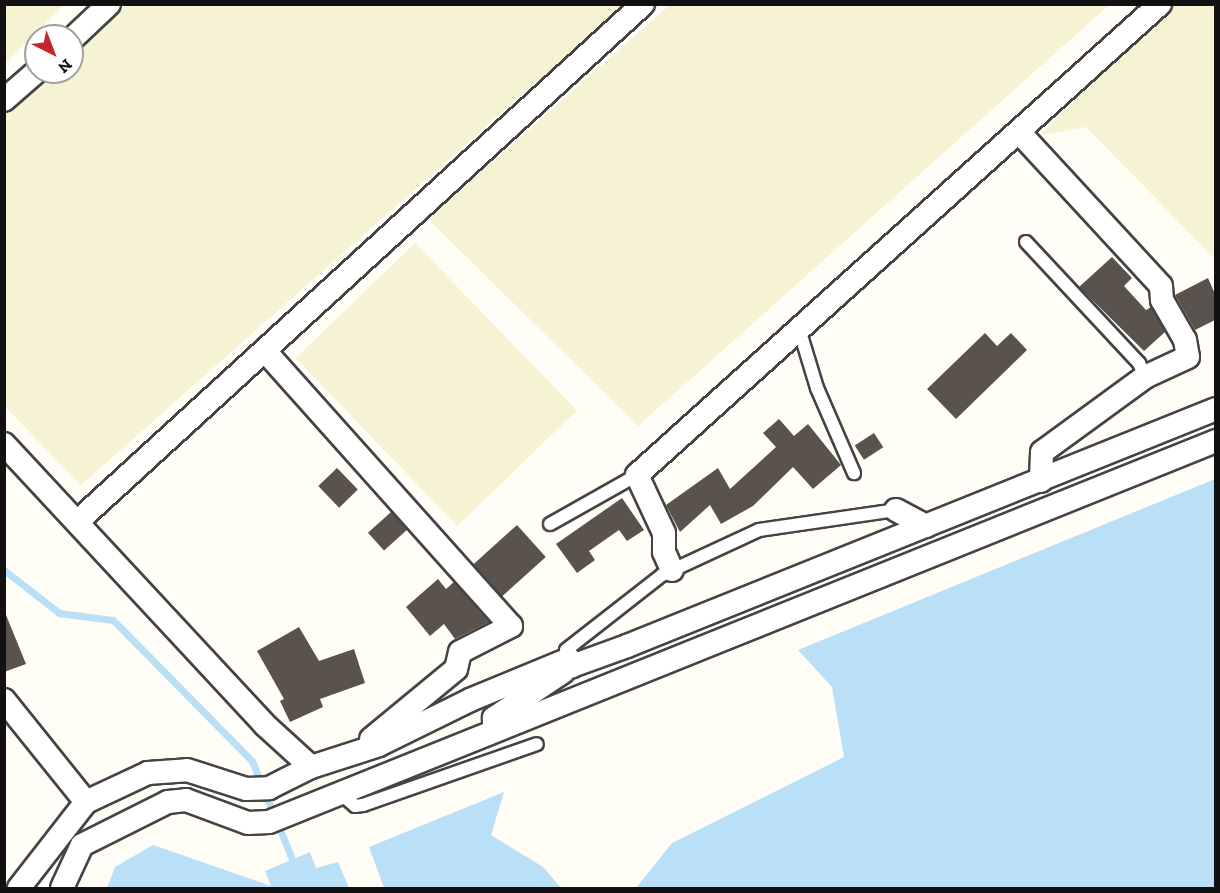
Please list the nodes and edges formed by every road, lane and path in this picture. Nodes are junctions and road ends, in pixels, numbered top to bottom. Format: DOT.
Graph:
graph roads {
  1 [pos="109,4"];
  2 [pos="643,4"];
  3 [pos="1160,4"];
  4 [pos="84,28"];
  5 [pos="24,82"];
  6 [pos="4,100"];
  7 [pos="1019,132"];
  8 [pos="1026,242"];
  9 [pos="800,332"];
  10 [pos="265,351"];
  11 [pos="1145,377"];
  12 [pos="1215,409"];
  13 [pos="1215,441"];
  14 [pos="4,444"];
  15 [pos="854,473"];
  16 [pos="637,475"];
  17 [pos="1041,481"];
  18 [pos="896,510"];
  19 [pos="77,522"];
  20 [pos="550,524"];
  21 [pos="926,526"];
  22 [pos="672,570"];
  23 [pos="571,663"];
  24 [pos="4,700"];
  25 [pos="493,731"];
  26 [pos="537,744"];
  27 [pos="356,750"];
  28 [pos="311,767"];
  29 [pos="342,795"];
  30 [pos="86,802"];
  31 [pos="20,888"];
  32 [pos="62,888"];
  1 -- 4 [label="street"];
  2 -- 10 [label="street"];
  3 -- 7 [label="street"];
  5 -- 6 [label="street"];
  7 -- 9 [label="street"];
  7 -- 11 [label="street"];
  8 -- 11 [label="lane"];
  9 -- 15 [label="lane"];
  9 -- 16 [label="street"];
  10 -- 19 [label="street"];
  10 -- 27 [label="street"];
  11 -- 17 [label="street"];
  12 -- 17 [label="street"];
  13 -- 25 [label="street"];
  14 -- 19 [label="street"];
  16 -- 20 [label="lane"];
  16 -- 22 [label="street"];
  17 -- 21 [label="street"];
  18 -- 21 [label="street"];
  18 -- 22 [label="lane"];
  19 -- 28 [label="street"];
  21 -- 23 [label="street"];
  22 -- 23 [label="lane"];
  23 -- 25 [label="street"];
  23 -- 27 [label="street"];
  24 -- 30 [label="street"];
  25 -- 29 [label="street"];
  26 -- 29 [label="lane"];
  27 -- 28 [label="street"];
  28 -- 30 [label="street"];
  29 -- 32 [label="street"];
  30 -- 31 [label="street"];
}
